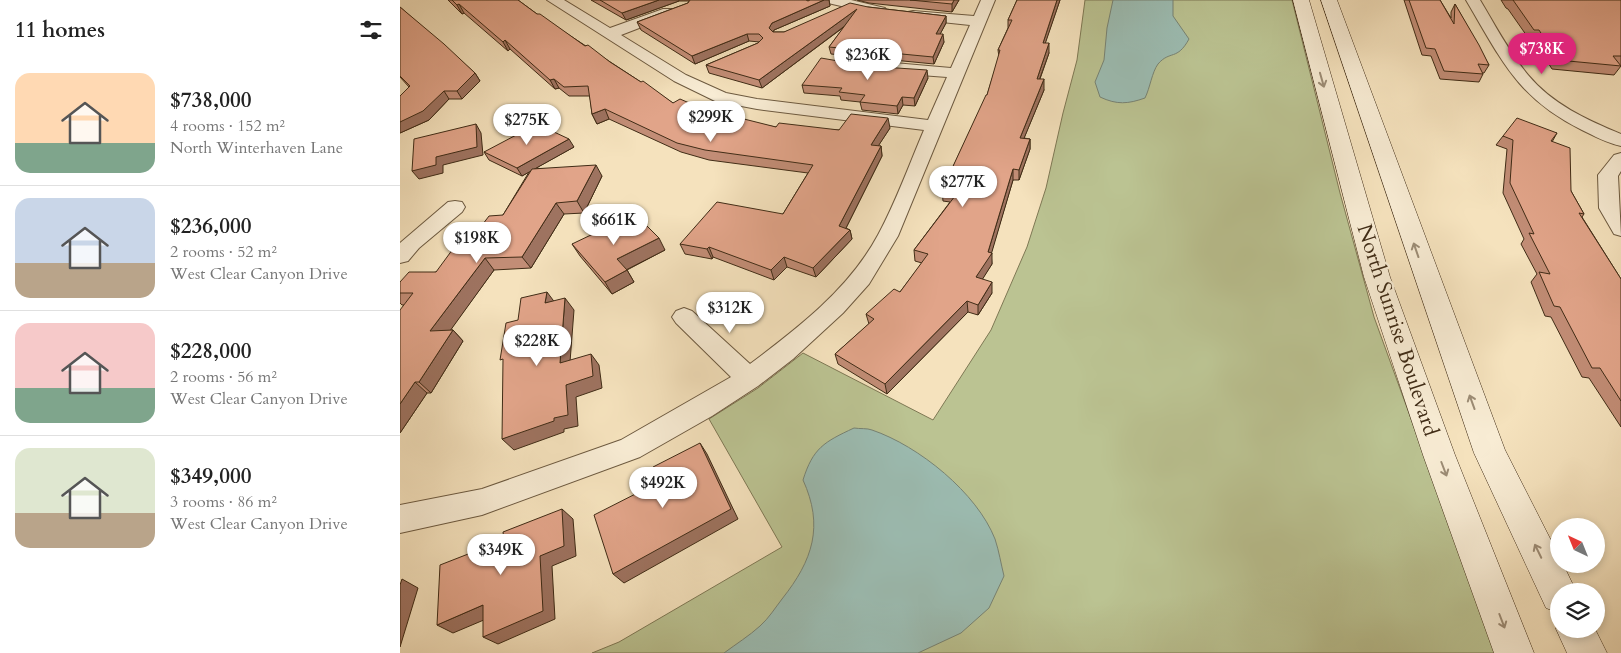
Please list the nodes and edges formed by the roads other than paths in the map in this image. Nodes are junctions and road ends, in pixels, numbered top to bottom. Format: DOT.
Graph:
graph roads {
  1 [pos="554,0"];
  2 [pos="1301,0"];
  3 [pos="1329,0"];
  4 [pos="1473,0"];
  5 [pos="685,6"];
  6 [pos="831,7"];
  7 [pos="984,10"];
  8 [pos="609,34"];
  9 [pos="875,67"];
  10 [pos="696,71"];
  11 [pos="957,73"];
  12 [pos="680,78"];
  13 [pos="935,126"];
  14 [pos="1621,141"];
  15 [pos="1621,159"];
  16 [pos="455,207"];
  17 [pos="1621,228"];
  18 [pos="400,256"];
  19 [pos="684,317"];
  20 [pos="749,379"];
  21 [pos="400,520"];
  22 [pos="1553,583"];
  23 [pos="1580,638"];
  24 [pos="1514,653"];
  25 [pos="1587,653"];
  1 -- 8 [label="street"];
  2 -- 24 [label="street, North Sunrise Boulevard, one-way"];
  22 -- 3 [label="street, North Sunrise Boulevard, one-way"];
  4 -- 14 [label="street"];
  5 -- 8 [label="street"];
  6 -- 7 [label="street"];
  7 -- 11 [label="street"];
  8 -- 12 [label="street"];
  9 -- 11 [label="street"];
  10 -- 12 [label="street"];
  11 -- 13 [label="street"];
  12 -- 13 [label="street"];
  13 -- 20 [label="street"];
  15 -- 17 [label="street"];
  16 -- 18 [label="street"];
  19 -- 20 [label="street"];
  20 -- 21 [label="street"];
  23 -- 25 [label="street"];
}
